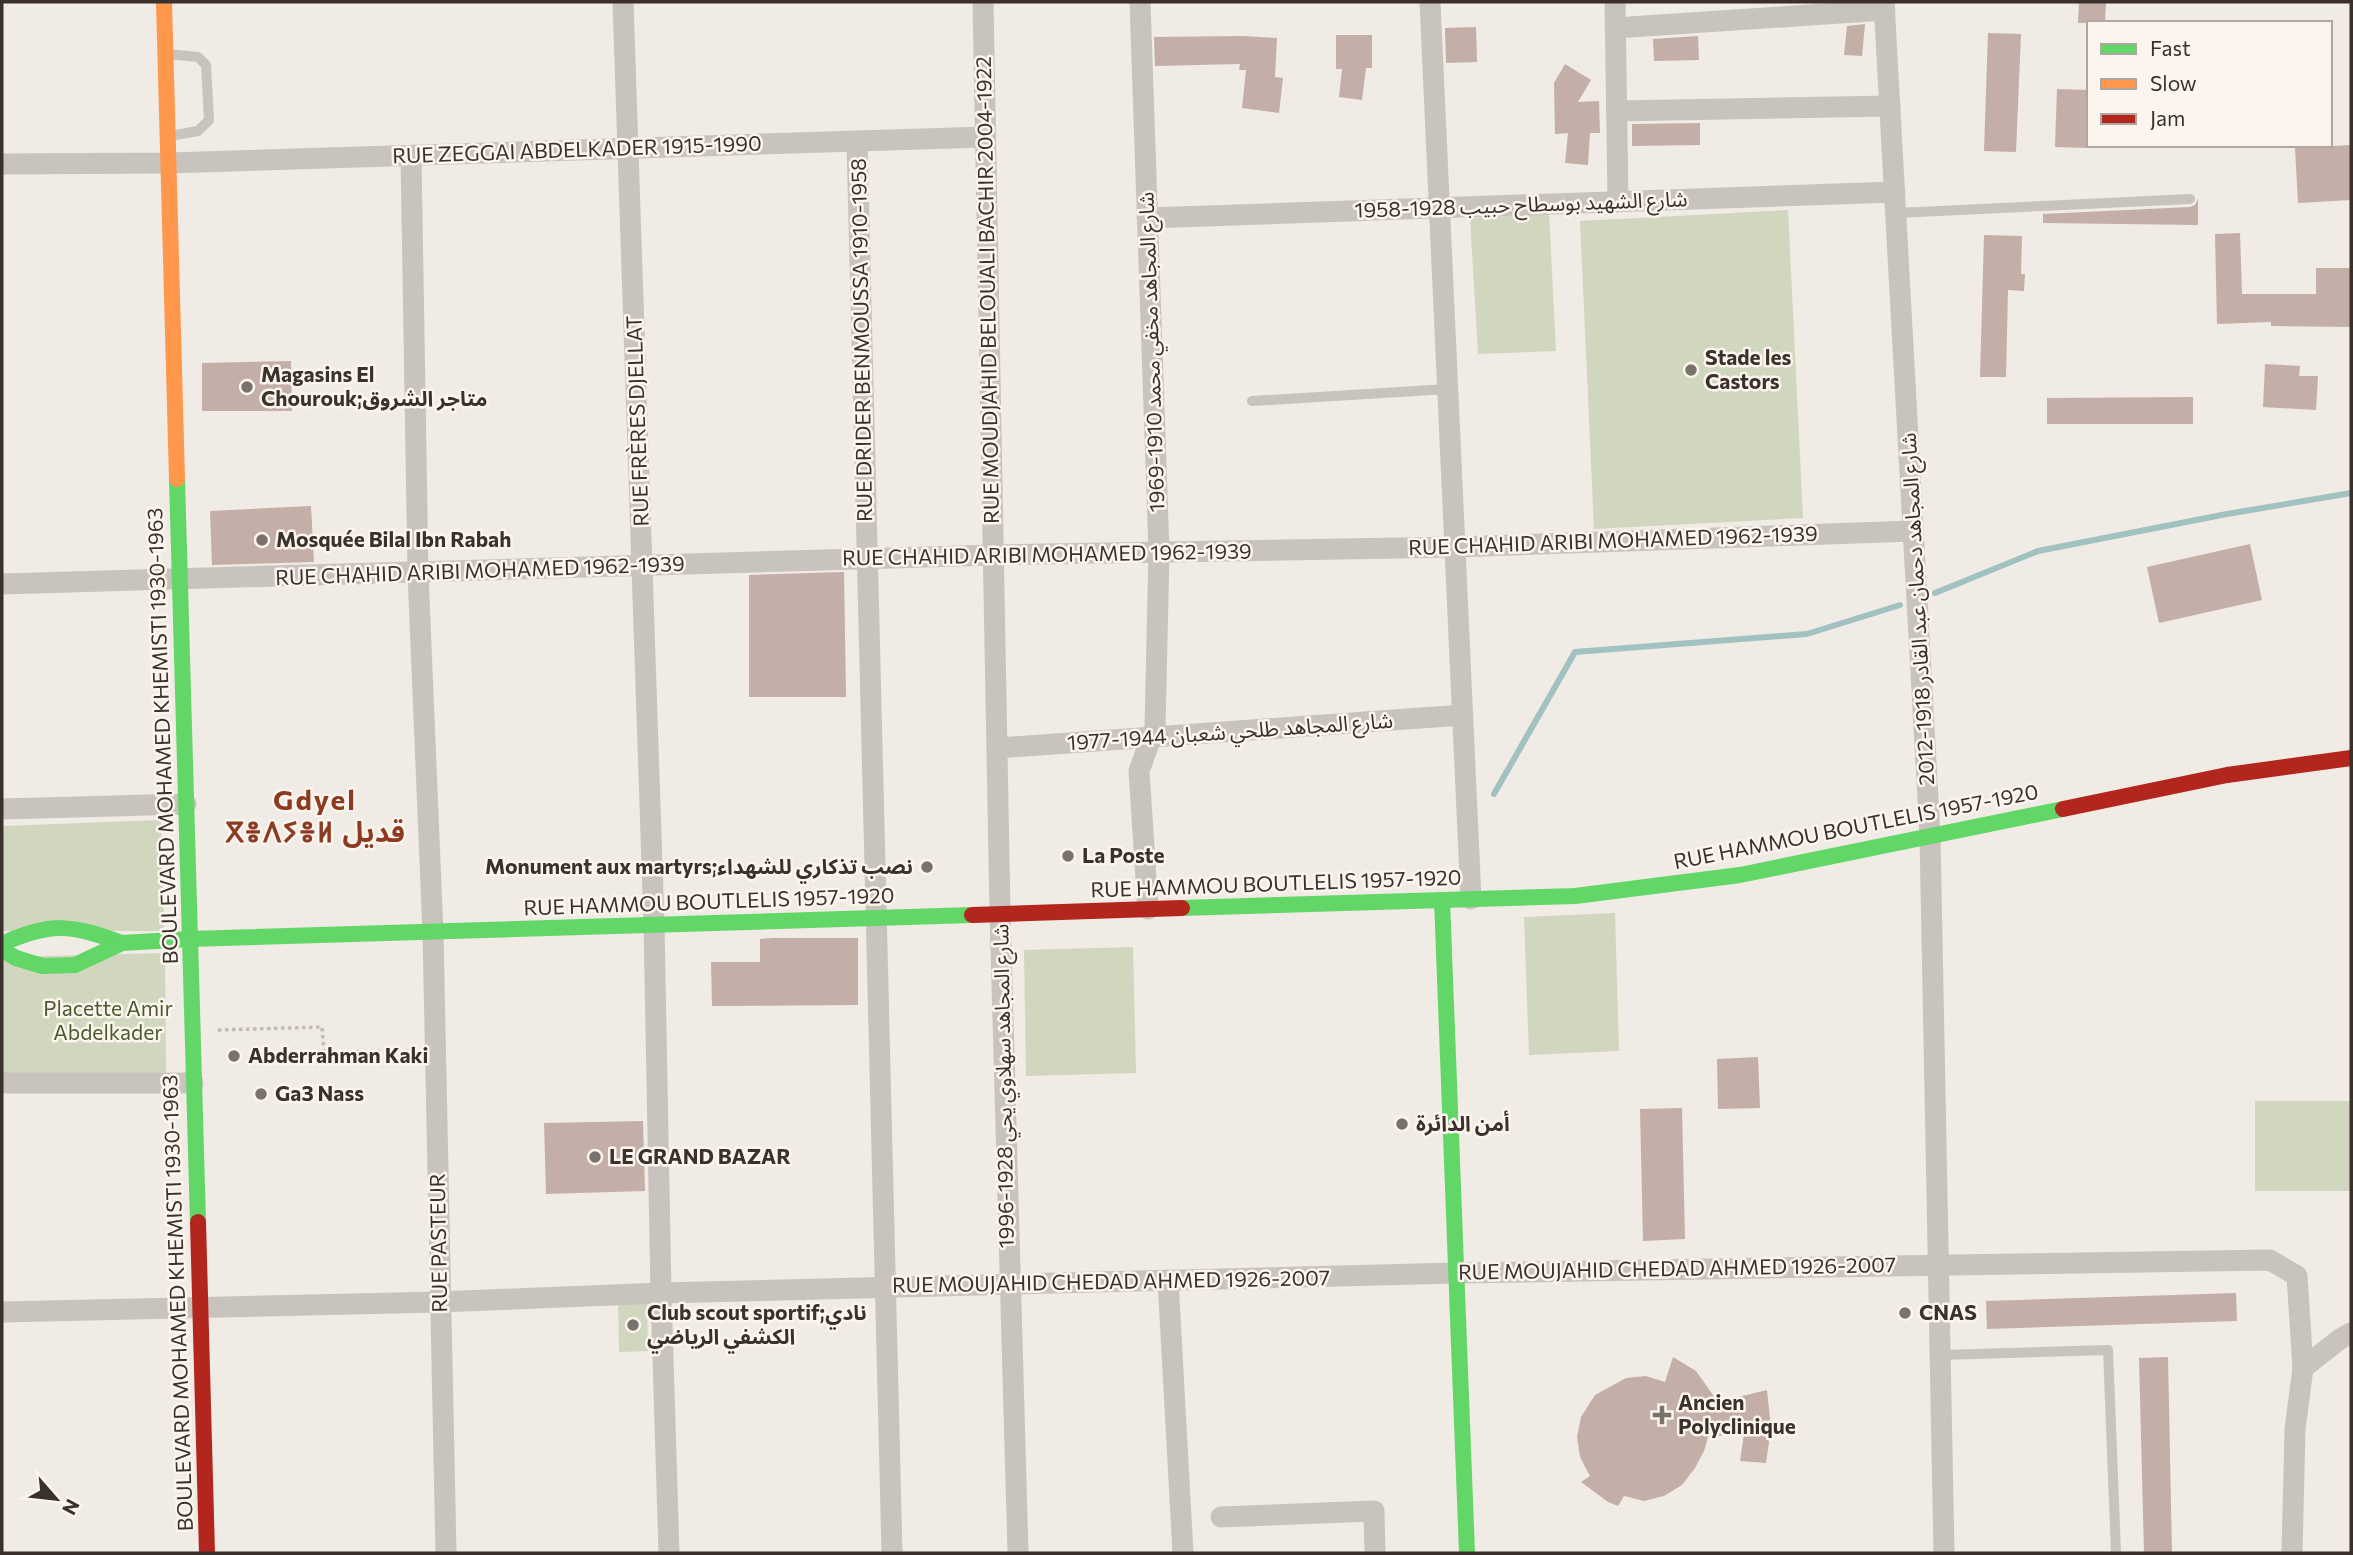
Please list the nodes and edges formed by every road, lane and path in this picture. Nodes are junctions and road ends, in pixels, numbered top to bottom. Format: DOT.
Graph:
graph roads {
  1 [pos="164,2"];
  2 [pos="623,2"];
  3 [pos="983,2"];
  4 [pos="1140,2"];
  5 [pos="1430,2"];
  6 [pos="1615,2"];
  7 [pos="1885,6"];
  8 [pos="1615,28"];
  9 [pos="166,54"];
  10 [pos="1890,106"];
  11 [pos="1617,111"];
  12 [pos="167,136"];
  13 [pos="985,137"];
  14 [pos="857,141"];
  15 [pos="629,149"];
  16 [pos="411,156"];
  17 [pos="169,163"];
  18 [pos="2,164"];
  19 [pos="2190,199"];
  20 [pos="1618,202"];
  21 [pos="1896,202"];
  22 [pos="1440,208"];
  23 [pos="1147,218"];
  24 [pos="1448,389"];
  25 [pos="1252,401"];
  26 [pos="1913,531"];
  27 [pos="1455,547"];
  28 [pos="1158,552"];
  29 [pos="993,555"];
  30 [pos="867,559"];
  31 [pos="643,566"];
  32 [pos="418,573"];
  33 [pos="180,580"];
  34 [pos="2,584"];
  35 [pos="1463,715"];
  36 [pos="1151,737"];
  37 [pos="997,748"];
  38 [pos="2351,758"];
  39 [pos="186,804"];
  40 [pos="2,809"];
  41 [pos="1930,836"];
  42 [pos="1471,899"];
  43 [pos="1442,900"];
  44 [pos="1148,909"];
  45 [pos="1000,913"];
  46 [pos="876,917"];
  47 [pos="654,924"];
  48 [pos="433,933"];
  49 [pos="190,939"];
  50 [pos="122,943"];
  51 [pos="2,944"];
  52 [pos="2,950"];
  53 [pos="192,1031"];
  54 [pos="435,1051"];
  55 [pos="2,1083"];
  56 [pos="193,1083"];
  57 [pos="1939,1264"];
  58 [pos="1456,1273"];
  59 [pos="1168,1280"];
  60 [pos="1009,1284"];
  61 [pos="884,1288"];
  62 [pos="661,1293"];
  63 [pos="439,1302"];
  64 [pos="199,1306"];
  65 [pos="2,1312"];
  66 [pos="2351,1333"];
  67 [pos="1940,1355"];
  68 [pos="2303,1368"];
  69 [pos="1221,1517"];
  70 [pos="207,1553"];
  71 [pos="446,1553"];
  72 [pos="669,1553"];
  73 [pos="892,1553"];
  74 [pos="1018,1553"];
  75 [pos="1183,1553"];
  76 [pos="1375,1553"];
  77 [pos="1467,1553"];
  78 [pos="1944,1553"];
  79 [pos="2116,1553"];
  80 [pos="2292,1553"];
  1 -- 9 [label="main road, BOULEVARD MOHAMED KHEMISTI 1930-1963"];
  2 -- 15 [label="street, RUE FRÈRES DJELLAT"];
  3 -- 13 [label="street, RUE MOUDJAHID BELOUALI BACHIR 2004-1922"];
  4 -- 23 [label="street, شارع المجاهد مخفي محمد 1910-1969"];
  5 -- 22 [label="street"];
  6 -- 8 [label="street"];
  7 -- 8 [label="street"];
  7 -- 10 [label="street, شارع المجاهد دحمان عبد القادر 1918-2012"];
  8 -- 11 [label="street"];
  9 -- 12 [label="main road, BOULEVARD MOHAMED KHEMISTI 1930-1963"];
  9 -- 12 [label="lane"];
  10 -- 11 [label="street"];
  10 -- 21 [label="street, شارع المجاهد دحمان عبد القادر 1918-2012"];
  11 -- 20 [label="street"];
  12 -- 17 [label="main road, BOULEVARD MOHAMED KHEMISTI 1930-1963"];
  13 -- 14 [label="street, RUE ZEGGAI ABDELKADER 1915-1990"];
  13 -- 29 [label="street, RUE MOUDJAHID BELOUALI BACHIR 2004-1922"];
  14 -- 15 [label="street, RUE ZEGGAI ABDELKADER 1915-1990"];
  14 -- 30 [label="street, RUE DRIDER BENMOUSSA 1910-1958"];
  15 -- 16 [label="street, RUE ZEGGAI ABDELKADER 1915-1990"];
  15 -- 31 [label="street, RUE FRÈRES DJELLAT"];
  16 -- 17 [label="street, RUE ZEGGAI ABDELKADER 1915-1990"];
  16 -- 32 [label="street, RUE PASTEUR"];
  17 -- 18 [label="street, RUE ZEGGAI ABDELKADER 1915-1990"];
  17 -- 33 [label="main road, BOULEVARD MOHAMED KHEMISTI 1930-1963"];
  19 -- 21 [label="lane"];
  20 -- 21 [label="street, شارع الشهيد بوسطاح حبيب 1928-1958"];
  20 -- 22 [label="street, شارع الشهيد بوسطاح حبيب 1928-1958"];
  21 -- 26 [label="street, شارع المجاهد دحمان عبد القادر 1918-2012"];
  22 -- 23 [label="street, شارع الشهيد بوسطاح حبيب 1928-1958"];
  22 -- 24 [label="street"];
  23 -- 28 [label="street, شارع المجاهد مخفي محمد 1910-1969"];
  24 -- 25 [label="lane"];
  24 -- 27 [label="street"];
  26 -- 27 [label="street, RUE CHAHID ARIBI MOHAMED 1962-1939"];
  26 -- 41 [label="street, شارع المجاهد دحمان عبد القادر 1918-2012"];
  27 -- 28 [label="street, RUE CHAHID ARIBI MOHAMED 1962-1939"];
  27 -- 35 [label="street"];
  28 -- 29 [label="street, RUE CHAHID ARIBI MOHAMED 1962-1939"];
  28 -- 36 [label="street, شارع المجاهد مخفي محمد 1910-1969"];
  29 -- 30 [label="street, RUE CHAHID ARIBI MOHAMED 1962-1939"];
  29 -- 37 [label="street, RUE MOUDJAHID BELOUALI BACHIR 2004-1922"];
  30 -- 31 [label="street, RUE CHAHID ARIBI MOHAMED 1962-1939"];
  30 -- 46 [label="street, RUE DRIDER BENMOUSSA 1910-1958"];
  31 -- 32 [label="street, RUE CHAHID ARIBI MOHAMED 1962-1939"];
  31 -- 47 [label="street, RUE FRÈRES DJELLAT"];
  32 -- 33 [label="street, RUE CHAHID ARIBI MOHAMED 1962-1939"];
  32 -- 48 [label="street, RUE PASTEUR"];
  33 -- 34 [label="street, RUE CHAHID ARIBI MOHAMED 1962-1939"];
  33 -- 39 [label="main road, BOULEVARD MOHAMED KHEMISTI 1930-1963"];
  35 -- 36 [label="street, شارع المجاهد طلحي شعبان 1944-1977"];
  35 -- 42 [label="street"];
  36 -- 37 [label="street, شارع المجاهد طلحي شعبان 1944-1977"];
  36 -- 44 [label="street, شارع المجاهد مخفي محمد 1910-1969"];
  37 -- 45 [label="street, RUE MOUDJAHID BELOUALI BACHIR 2004-1922"];
  38 -- 41 [label="main road, RUE HAMMOU BOUTLELIS 1957-1920"];
  39 -- 40 [label="street"];
  39 -- 49 [label="main road, BOULEVARD MOHAMED KHEMISTI 1930-1963"];
  41 -- 42 [label="main road, RUE HAMMOU BOUTLELIS 1957-1920"];
  41 -- 57 [label="street, شارع المجاهد دحمان عبد القادر 1918-2012"];
  42 -- 43 [label="main road, RUE HAMMOU BOUTLELIS 1957-1920"];
  43 -- 44 [label="main road, RUE HAMMOU BOUTLELIS 1957-1920"];
  43 -- 58 [label="main road"];
  44 -- 45 [label="main road, RUE HAMMOU BOUTLELIS 1957-1920"];
  45 -- 46 [label="main road, RUE HAMMOU BOUTLELIS 1957-1920"];
  45 -- 60 [label="street, شارع المجاهد سهلاوي يحي 1928-1996"];
  46 -- 47 [label="main road, RUE HAMMOU BOUTLELIS 1957-1920"];
  46 -- 61 [label="street, RUE DRIDER BENMOUSSA 1910-1958"];
  47 -- 48 [label="main road, RUE HAMMOU BOUTLELIS 1957-1920"];
  47 -- 62 [label="street, RUE FRÈRES DJELLAT"];
  48 -- 49 [label="main road, RUE HAMMOU BOUTLELIS 1957-1920"];
  48 -- 54 [label="street, RUE PASTEUR"];
  49 -- 50 [label="main road, RUE HAMMOU BOUTLELIS 1957-1920"];
  49 -- 53 [label="main road, BOULEVARD MOHAMED KHEMISTI 1930-1963"];
  50 -- 51 [label="main road"];
  50 -- 52 [label="main road"];
  53 -- 54 [label="path"];
  53 -- 56 [label="main road, BOULEVARD MOHAMED KHEMISTI 1930-1963"];
  54 -- 63 [label="street, RUE PASTEUR"];
  55 -- 56 [label="street"];
  56 -- 64 [label="main road, BOULEVARD MOHAMED KHEMISTI 1930-1963"];
  57 -- 58 [label="street, RUE MOUJAHID CHEDAD AHMED 1926-2007"];
  57 -- 67 [label="street, شارع المجاهد دحمان عبد القادر 1918-2012"];
  57 -- 68 [label="street, RUE MOUJAHID CHEDAD AHMED 1926-2007"];
  58 -- 59 [label="street, RUE MOUJAHID CHEDAD AHMED 1926-2007"];
  58 -- 77 [label="main road"];
  59 -- 60 [label="street, RUE MOUJAHID CHEDAD AHMED 1926-2007"];
  59 -- 75 [label="street"];
  60 -- 61 [label="street, RUE MOUJAHID CHEDAD AHMED 1926-2007"];
  60 -- 74 [label="street, شارع المجاهد سهلاوي يحي 1928-1996"];
  61 -- 62 [label="street, RUE MOUJAHID CHEDAD AHMED 1926-2007"];
  61 -- 73 [label="street, RUE DRIDER BENMOUSSA 1910-1958"];
  62 -- 63 [label="street, RUE MOUJAHID CHEDAD AHMED 1926-2007"];
  62 -- 72 [label="street, RUE FRÈRES DJELLAT"];
  63 -- 64 [label="street, RUE MOUJAHID CHEDAD AHMED 1926-2007"];
  63 -- 71 [label="street, RUE PASTEUR"];
  64 -- 65 [label="street, RUE MOUJAHID CHEDAD AHMED 1926-2007"];
  64 -- 70 [label="main road, BOULEVARD MOHAMED KHEMISTI 1930-1963"];
  66 -- 68 [label="street"];
  67 -- 78 [label="street, شارع المجاهد دحمان عبد القادر 1918-2012"];
  67 -- 79 [label="lane"];
  68 -- 80 [label="street"];
  69 -- 76 [label="street"];
}
